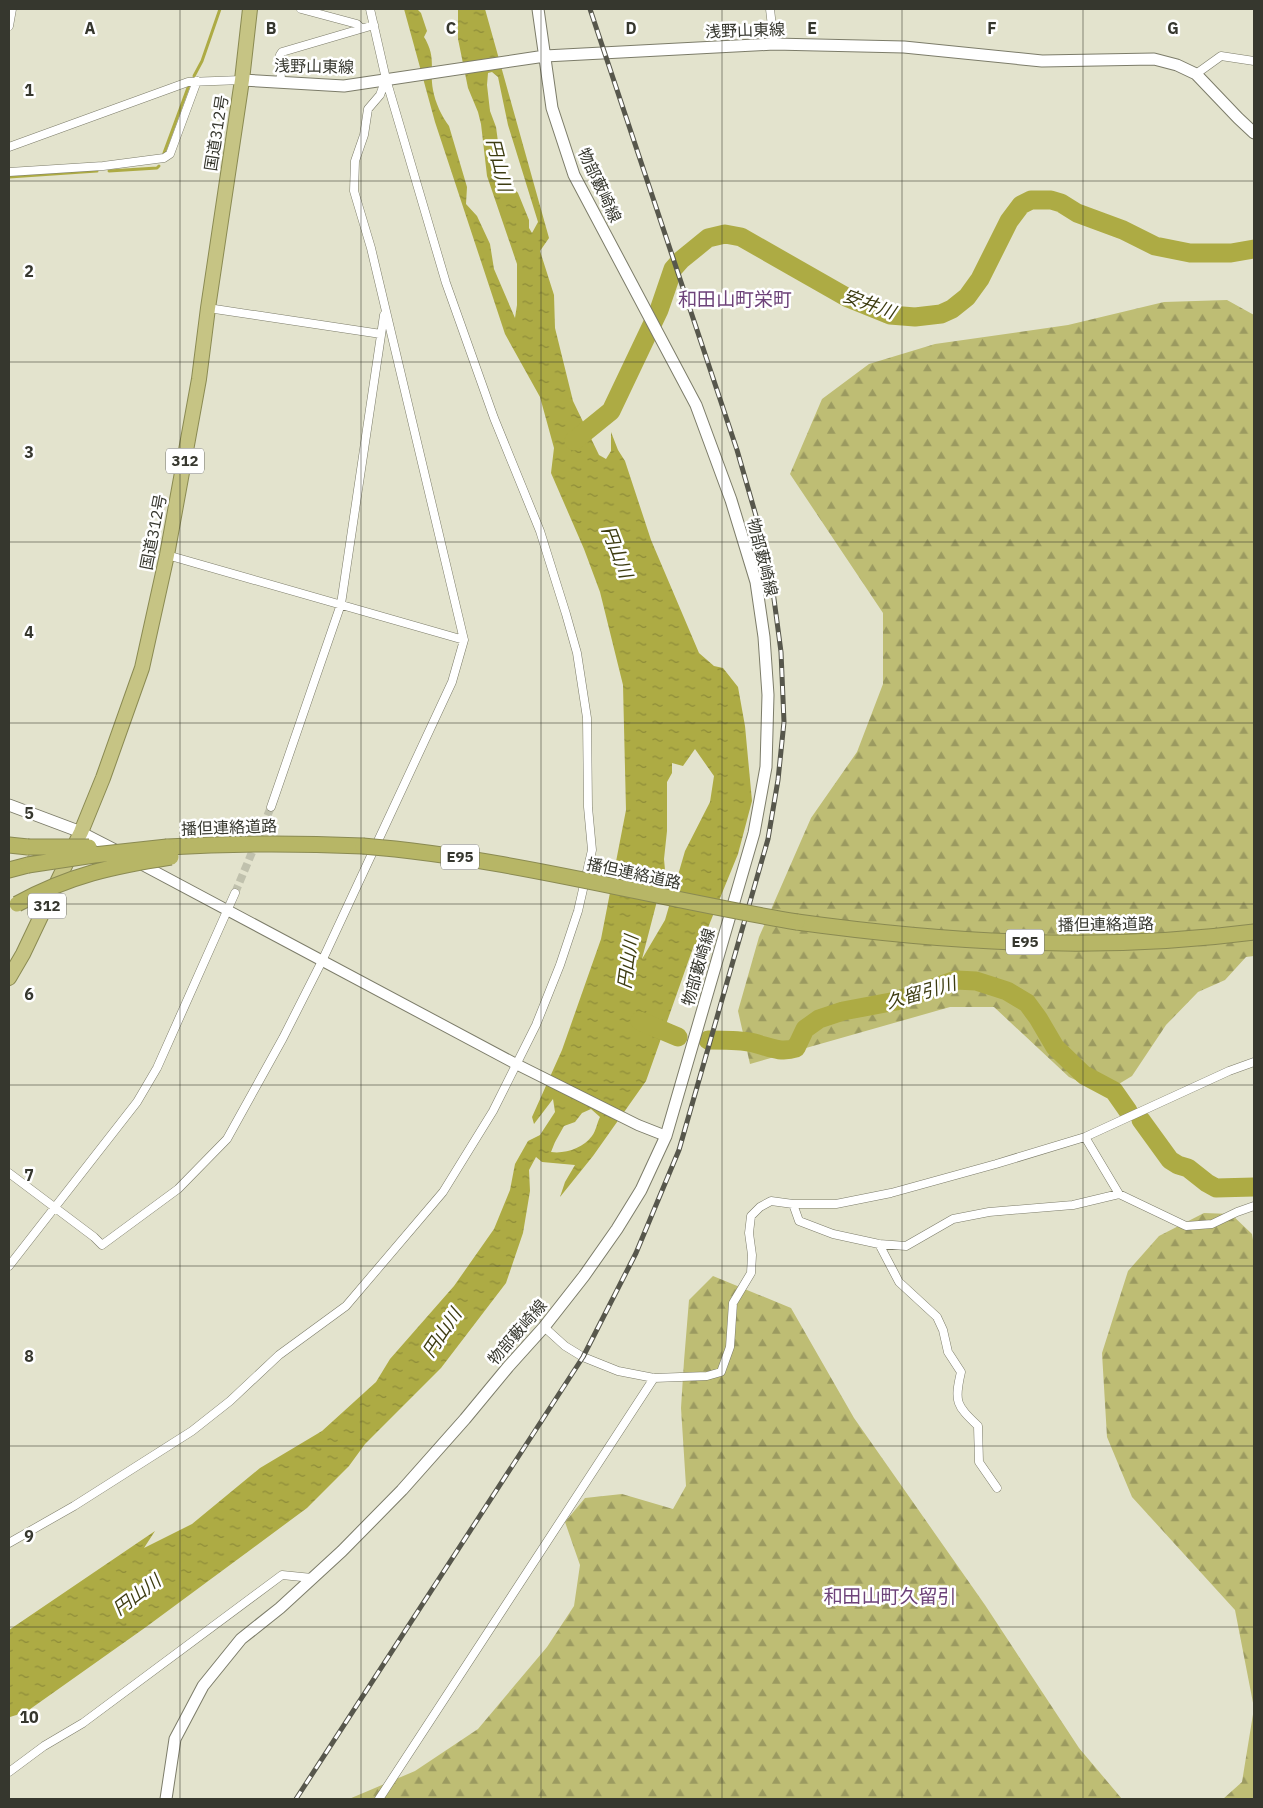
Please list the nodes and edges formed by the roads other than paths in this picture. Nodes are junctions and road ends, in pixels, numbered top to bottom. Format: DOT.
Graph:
graph roads {
  1 [pos="12,9"];
  2 [pos="250,9"];
  3 [pos="301,9"];
  4 [pos="370,9"];
  5 [pos="538,9"];
  6 [pos="770,9"];
  7 [pos="374,25"];
  8 [pos="9,26"];
  9 [pos="362,28"];
  10 [pos="774,44"];
  11 [pos="545,56"];
  12 [pos="1254,61"];
  13 [pos="1196,74"];
  14 [pos="390,78"];
  15 [pos="242,80"];
  16 [pos="197,81"];
  17 [pos="281,83"];
  18 [pos="1254,133"];
  19 [pos="9,147"];
  20 [pos="9,172"];
  21 [pos="208,308"];
  22 [pos="385,311"];
  23 [pos="381,334"];
  24 [pos="168,554"];
  25 [pos="341,604"];
  26 [pos="464,640"];
  27 [pos="9,805"];
  28 [pos="271,807"];
  29 [pos="81,832"];
  30 [pos="9,846"];
  31 [pos="167,848"];
  32 [pos="9,870"];
  33 [pos="235,893"];
  34 [pos="13,906"];
  35 [pos="228,910"];
  36 [pos="1254,932"];
  37 [pos="322,961"];
  38 [pos="9,978"];
  39 [pos="1254,1062"];
  40 [pos="521,1066"];
  41 [pos="666,1136"];
  42 [pos="1085,1137"];
  43 [pos="9,1173"];
  44 [pos="1119,1194"];
  45 [pos="793,1204"];
  46 [pos="1254,1206"];
  47 [pos="54,1208"];
  48 [pos="879,1244"];
  49 [pos="9,1266"];
  50 [pos="544,1328"];
  51 [pos="654,1378"];
  52 [pos="997,1488"];
  53 [pos="9,1543"];
  54 [pos="312,1578"];
  55 [pos="9,1772"];
  56 [pos="166,1799"];
  57 [pos="379,1799"];
  1 -- 8 [label="street"];
  2 -- 15 [label="highway, 国道312号 / 312"];
  3 -- 9 [label="street"];
  4 -- 7 [label="street"];
  5 -- 11 [label="main road, 物部藪崎線"];
  6 -- 10 [label="street"];
  7 -- 9 [label="street"];
  7 -- 14 [label="street"];
  9 -- 17 [label="street"];
  10 -- 11 [label="main road, 浅野山東線"];
  10 -- 13 [label="main road, 浅野山東線"];
  11 -- 14 [label="main road, 浅野山東線"];
  11 -- 41 [label="main road, 物部藪崎線"];
  12 -- 13 [label="street"];
  13 -- 18 [label="main road, 浅野山東線"];
  14 -- 17 [label="main road, 浅野山東線"];
  14 -- 22 [label="street"];
  14 -- 40 [label="street"];
  15 -- 16 [label="street"];
  15 -- 17 [label="main road, 浅野山東線"];
  15 -- 21 [label="highway, 国道312号 / 312"];
  16 -- 19 [label="street"];
  16 -- 20 [label="street"];
  21 -- 23 [label="street"];
  21 -- 24 [label="highway, 国道312号 / 312"];
  22 -- 23 [label="street"];
  22 -- 26 [label="street"];
  23 -- 25 [label="street"];
  24 -- 25 [label="street"];
  24 -- 29 [label="highway, 国道312号 / 312"];
  25 -- 26 [label="street"];
  25 -- 28 [label="street"];
  26 -- 37 [label="street"];
  27 -- 29 [label="main road"];
  29 -- 35 [label="street"];
  29 -- 38 [label="highway, 国道312号 / 312"];
  30 -- 31 [label="highway, bridge"];
  31 -- 32 [label="highway, 播但連絡道路, bridge"];
  31 -- 34 [label="highway, bridge"];
  31 -- 36 [label="highway, 播但連絡道路 / E95, bridge"];
  33 -- 35 [label="street"];
  35 -- 37 [label="street"];
  35 -- 47 [label="street"];
  37 -- 40 [label="street"];
  37 -- 47 [label="street"];
  39 -- 42 [label="street"];
  40 -- 41 [label="street"];
  40 -- 53 [label="street"];
  41 -- 50 [label="main road, 物部藪崎線"];
  42 -- 44 [label="street"];
  42 -- 45 [label="street"];
  43 -- 47 [label="street"];
  44 -- 46 [label="street"];
  44 -- 48 [label="street"];
  45 -- 48 [label="street"];
  45 -- 51 [label="street"];
  47 -- 49 [label="street"];
  48 -- 52 [label="street"];
  50 -- 51 [label="street"];
  50 -- 54 [label="main road, 物部藪崎線"];
  51 -- 57 [label="street"];
  54 -- 55 [label="street"];
  54 -- 56 [label="main road, 物部藪崎線"];
}
